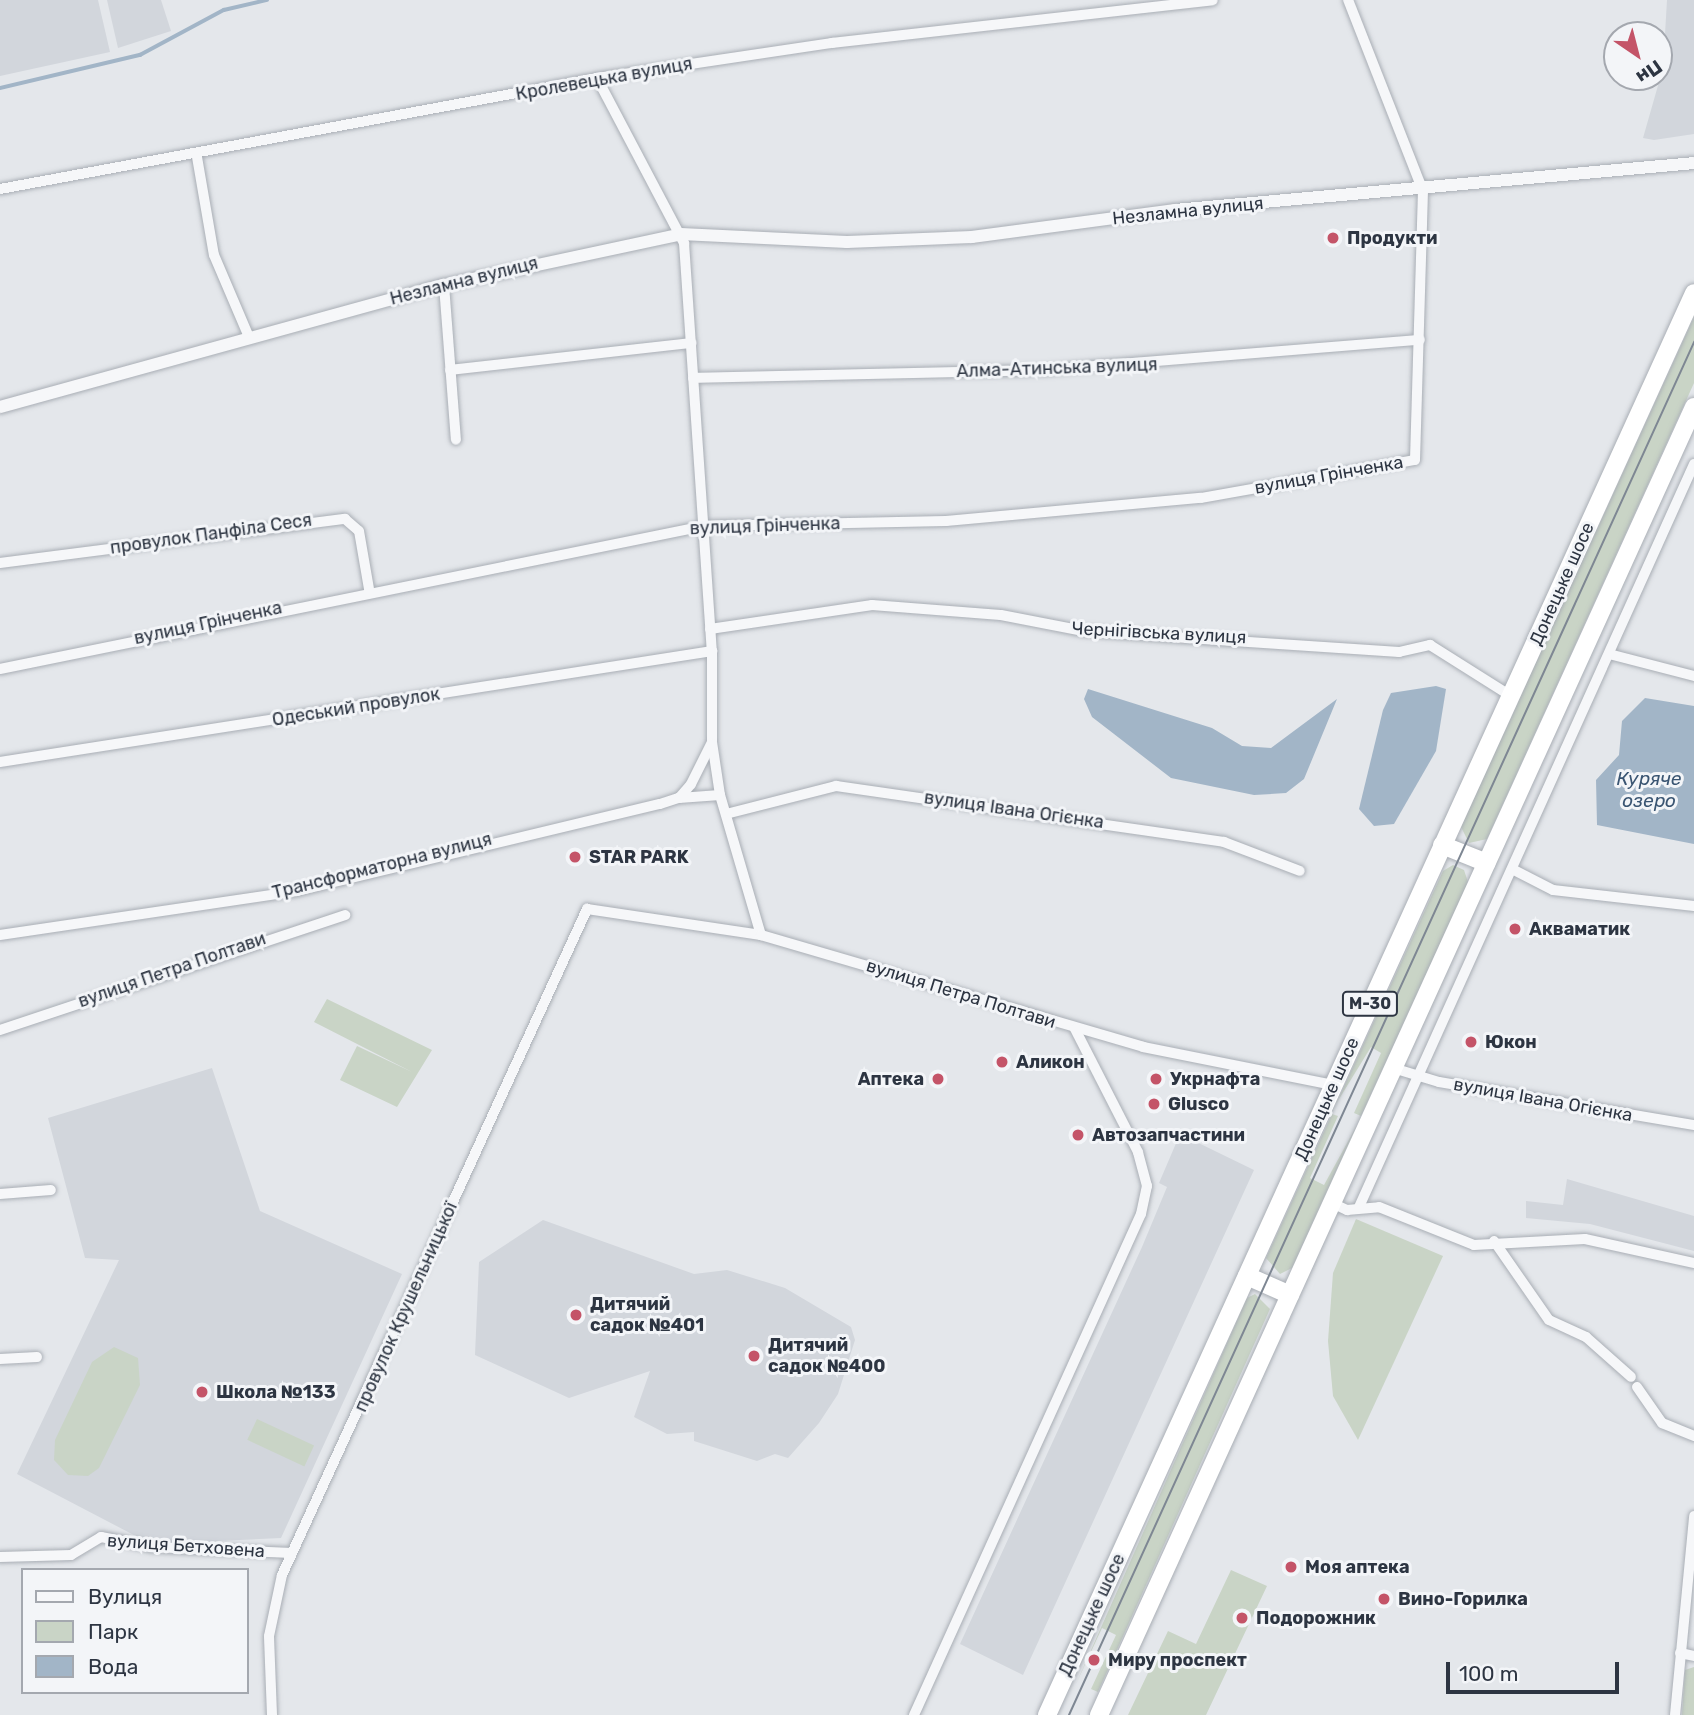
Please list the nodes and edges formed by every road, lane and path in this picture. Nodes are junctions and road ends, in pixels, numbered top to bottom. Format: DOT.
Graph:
graph roads {
  1 [pos="1213,0"];
  2 [pos="1348,0"];
  3 [pos="597,78"];
  4 [pos="197,157"];
  5 [pos="1694,163"];
  6 [pos="0,189"];
  7 [pos="1423,191"];
  8 [pos="681,234"];
  9 [pos="444,285"];
  10 [pos="1694,293"];
  11 [pos="249,337"];
  12 [pos="1420,340"];
  13 [pos="691,343"];
  14 [pos="450,370"];
  15 [pos="693,378"];
  16 [pos="0,407"];
  17 [pos="1694,407"];
  18 [pos="456,440"];
  19 [pos="1694,464"];
  20 [pos="704,526"];
  21 [pos="0,563"];
  22 [pos="369,590"];
  23 [pos="710,629"];
  24 [pos="712,651"];
  25 [pos="1609,654"];
  26 [pos="1577,666"];
  27 [pos="0,669"];
  28 [pos="1693,674"];
  29 [pos="1600,676"];
  30 [pos="1511,696"];
  31 [pos="712,742"];
  32 [pos="0,762"];
  33 [pos="720,795"];
  34 [pos="679,798"];
  35 [pos="726,814"];
  36 [pos="1442,845"];
  37 [pos="1487,863"];
  38 [pos="1512,869"];
  39 [pos="1300,871"];
  40 [pos="1694,906"];
  41 [pos="587,909"];
  42 [pos="345,915"];
  43 [pos="0,935"];
  44 [pos="761,935"];
  45 [pos="1074,1029"];
  46 [pos="0,1030"];
  47 [pos="1394,1068"];
  48 [pos="1421,1078"];
  49 [pos="1333,1085"];
  50 [pos="1694,1125"];
  51 [pos="51,1191"];
  52 [pos="0,1194"];
  53 [pos="1332,1203"];
  54 [pos="1359,1207"];
  55 [pos="1494,1241"];
  56 [pos="1694,1263"];
  57 [pos="1247,1276"];
  58 [pos="1290,1295"];
  59 [pos="37,1357"];
  60 [pos="0,1359"];
  61 [pos="1694,1436"];
  62 [pos="1694,1516"];
  63 [pos="292,1553"];
  64 [pos="0,1557"];
  65 [pos="1680,1653"];
  66 [pos="1694,1656"];
  67 [pos="272,1715"];
  68 [pos="914,1715"];
  69 [pos="1047,1715"];
  70 [pos="1099,1715"];
  71 [pos="1675,1715"];
  1 -- 3 [label="street, Кролевецька вулиця"];
  2 -- 7 [label="street"];
  3 -- 4 [label="street, Кролевецька вулиця"];
  3 -- 8 [label="street"];
  4 -- 6 [label="street, Кролевецька вулиця"];
  4 -- 11 [label="street"];
  5 -- 7 [label="street, Незламна вулиця"];
  7 -- 8 [label="street, Незламна вулиця"];
  7 -- 12 [label="street"];
  8 -- 9 [label="street, Незламна вулиця"];
  8 -- 13 [label="street"];
  9 -- 11 [label="street, Незламна вулиця"];
  9 -- 14 [label="street"];
  10 -- 30 [label="highway, Донецьке шосе / М-30"];
  11 -- 16 [label="street, Незламна вулиця"];
  12 -- 15 [label="street, Алма-Атинська вулиця"];
  12 -- 20 [label="street, вулиця Грінченка"];
  13 -- 14 [label="street"];
  13 -- 15 [label="street"];
  14 -- 18 [label="street"];
  15 -- 20 [label="street"];
  17 -- 26 [label="highway, М-30"];
  19 -- 25 [label="street"];
  20 -- 22 [label="street, вулиця Грінченка"];
  20 -- 23 [label="street"];
  21 -- 22 [label="street, провулок Панфіла Сеся"];
  22 -- 27 [label="street, вулиця Грінченка"];
  23 -- 24 [label="street"];
  23 -- 30 [label="street, Чернігівська вулиця"];
  24 -- 31 [label="street"];
  24 -- 32 [label="street, Одеський провулок"];
  25 -- 28 [label="street"];
  25 -- 29 [label="street"];
  26 -- 29 [label="street"];
  26 -- 37 [label="highway, М-30"];
  29 -- 38 [label="street"];
  30 -- 36 [label="highway, Донецьке шосе / М-30"];
  31 -- 33 [label="street"];
  31 -- 34 [label="street"];
  33 -- 34 [label="street, Трансформаторна вулиця"];
  33 -- 35 [label="street"];
  34 -- 43 [label="street, Трансформаторна вулиця"];
  35 -- 39 [label="street, вулиця Івана Огієнка"];
  35 -- 44 [label="street"];
  36 -- 37 [label="highway"];
  36 -- 49 [label="highway, Донецьке шосе / М-30"];
  37 -- 47 [label="highway, М-30"];
  38 -- 40 [label="street"];
  38 -- 48 [label="street"];
  41 -- 44 [label="street, вулиця Петра Полтави"];
  41 -- 63 [label="street, провулок Крушельницької"];
  42 -- 46 [label="street, вулиця Петра Полтави"];
  44 -- 45 [label="street, вулиця Петра Полтави"];
  45 -- 49 [label="street, вулиця Петра Полтави"];
  45 -- 68 [label="street"];
  47 -- 48 [label="street, вулиця Івана Огієнка"];
  47 -- 53 [label="highway, М-30"];
  48 -- 50 [label="street, вулиця Івана Огієнка"];
  48 -- 54 [label="street"];
  49 -- 57 [label="highway, Донецьке шосе / М-30"];
  51 -- 52 [label="street"];
  53 -- 54 [label="street"];
  53 -- 58 [label="highway, М-30"];
  54 -- 55 [label="street"];
  55 -- 56 [label="street"];
  55 -- 61 [label="street"];
  57 -- 58 [label="highway"];
  57 -- 69 [label="highway, Донецьке шосе / М-30"];
  58 -- 70 [label="highway, М-30"];
  59 -- 60 [label="street"];
  62 -- 65 [label="street"];
  63 -- 64 [label="street, вулиця Бетховена"];
  63 -- 67 [label="street, провулок Крушельницької"];
  65 -- 66 [label="street"];
  65 -- 71 [label="street"];
}
